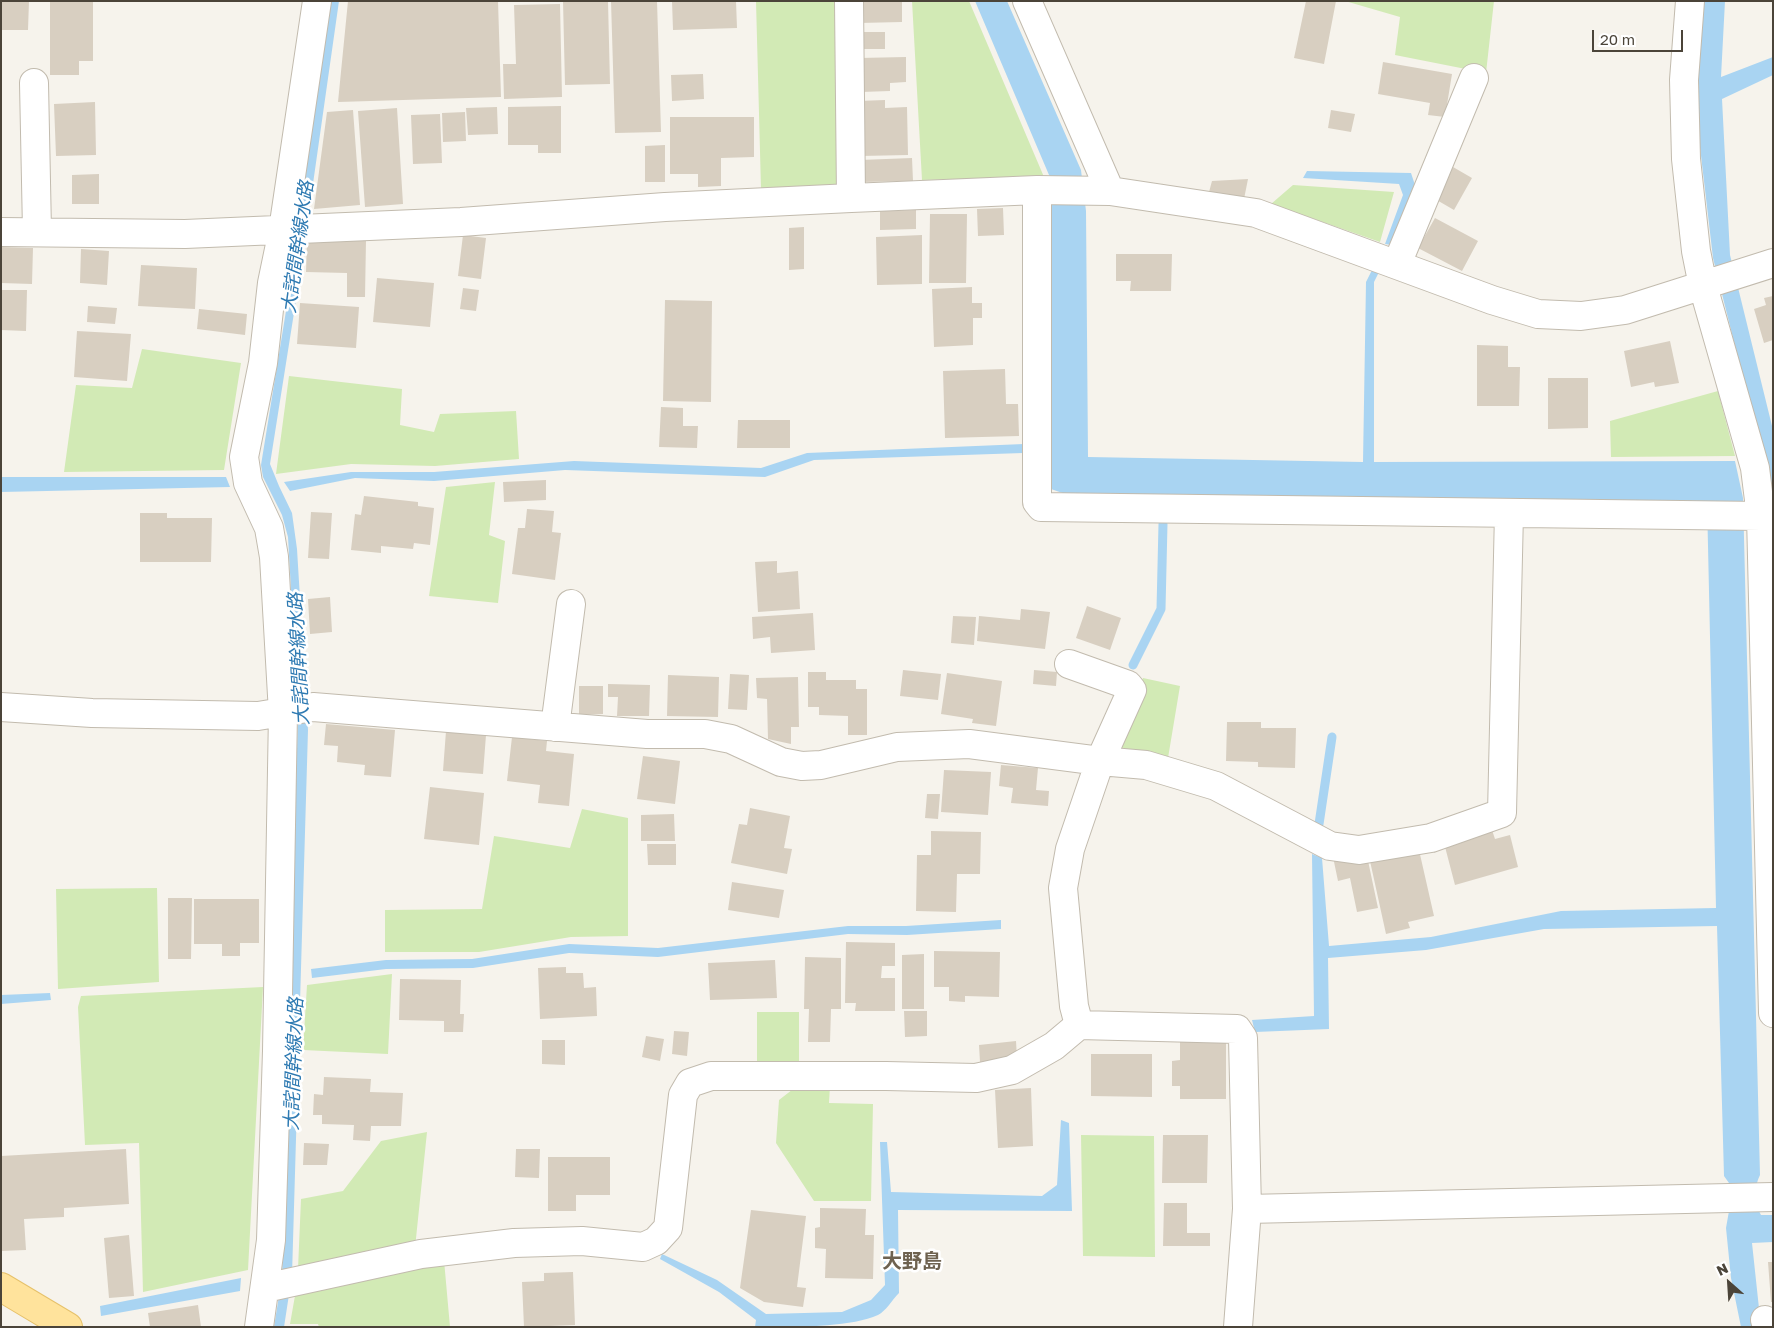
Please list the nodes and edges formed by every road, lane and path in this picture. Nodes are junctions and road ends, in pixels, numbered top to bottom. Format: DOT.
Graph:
graph roads {
  1 [pos="317,1"];
  2 [pos="849,1"];
  3 [pos="1027,1"];
  4 [pos="1690,1"];
  5 [pos="1474,78"];
  6 [pos="34,83"];
  7 [pos="1042,190"];
  8 [pos="1100,191"];
  9 [pos="851,198"];
  10 [pos="283,230"];
  11 [pos="37,231"];
  12 [pos="1,232"];
  13 [pos="1773,263"];
  14 [pos="1397,264"];
  15 [pos="1703,286"];
  16 [pos="1508,513"];
  17 [pos="1761,516"];
  18 [pos="571,604"];
  19 [pos="1069,664"];
  20 [pos="1,707"];
  21 [pos="283,713"];
  22 [pos="555,727"];
  23 [pos="1100,761"];
  24 [pos="1771,889"];
  25 [pos="1773,1014"];
  26 [pos="1079,1025"];
  27 [pos="1768,1197"];
  28 [pos="1247,1209"];
  29 [pos="1,1287"];
  30 [pos="265,1288"];
  31 [pos="68,1327"];
  32 [pos="259,1327"];
  33 [pos="1238,1327"];
  1 -- 10 [label="street"];
  2 -- 9 [label="street"];
  3 -- 8 [label="street"];
  4 -- 15 [label="street"];
  5 -- 14 [label="street"];
  6 -- 11 [label="street"];
  7 -- 8 [label="street"];
  7 -- 9 [label="street"];
  7 -- 16 [label="street"];
  8 -- 14 [label="street"];
  9 -- 10 [label="street"];
  10 -- 11 [label="street"];
  10 -- 21 [label="street"];
  11 -- 12 [label="street"];
  13 -- 15 [label="street"];
  14 -- 15 [label="street"];
  15 -- 17 [label="street"];
  16 -- 17 [label="street"];
  16 -- 23 [label="street"];
  17 -- 24 [label="street"];
  18 -- 22 [label="street"];
  19 -- 23 [label="street"];
  20 -- 21 [label="street"];
  21 -- 22 [label="street"];
  21 -- 30 [label="street"];
  22 -- 23 [label="street"];
  23 -- 26 [label="street"];
  24 -- 25 [label="street"];
  26 -- 28 [label="street"];
  26 -- 30 [label="street"];
  27 -- 28 [label="street"];
  28 -- 33 [label="street"];
  29 -- 31 [label="main road"];
  30 -- 32 [label="street"];
}
